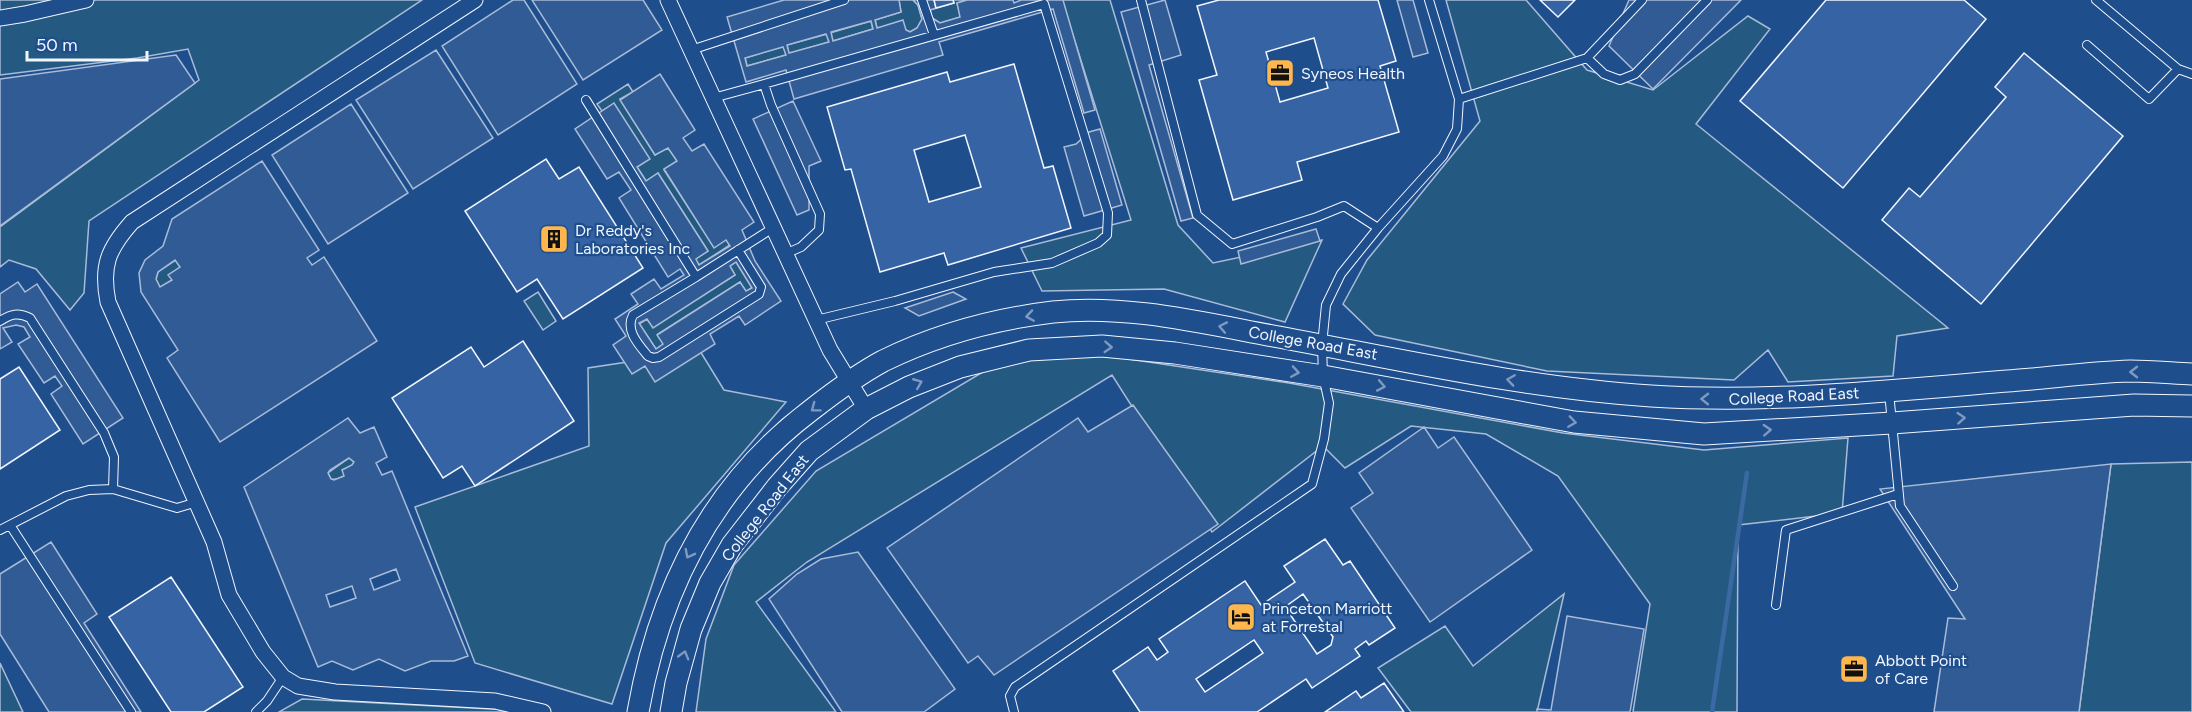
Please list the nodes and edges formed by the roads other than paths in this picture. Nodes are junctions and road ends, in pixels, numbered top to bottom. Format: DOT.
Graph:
graph roads {
  1 [pos="86,0"];
  2 [pos="475,0"];
  3 [pos="668,0"];
  4 [pos="844,0"];
  5 [pos="922,0"];
  6 [pos="1141,0"];
  7 [pos="1429,0"];
  8 [pos="1642,0"];
  9 [pos="1707,0"];
  10 [pos="2096,0"];
  11 [pos="1044,2"];
  12 [pos="0,18"];
  13 [pos="934,35"];
  14 [pos="2087,45"];
  15 [pos="691,50"];
  16 [pos="1587,58"];
  17 [pos="2178,69"];
  18 [pos="2192,74"];
  19 [pos="764,84"];
  20 [pos="713,98"];
  21 [pos="1459,99"];
  22 [pos="586,100"];
  23 [pos="774,228"];
  24 [pos="1377,228"];
  25 [pos="738,250"];
  26 [pos="785,254"];
  27 [pos="696,277"];
  28 [pos="816,320"];
  29 [pos="0,321"];
  30 [pos="1322,345"];
  31 [pos="2192,374"];
  32 [pos="1323,376"];
  33 [pos="849,381"];
  34 [pos="1889,390"];
  35 [pos="2192,406"];
  36 [pos="866,409"];
  37 [pos="1892,423"];
  38 [pos="113,489"];
  39 [pos="1899,494"];
  40 [pos="197,502"];
  41 [pos="10,525"];
  42 [pos="0,530"];
  43 [pos="1953,586"];
  44 [pos="1776,605"];
  45 [pos="283,677"];
  46 [pos="131,712"];
  47 [pos="256,712"];
  48 [pos="543,712"];
  49 [pos="638,712"];
  50 [pos="671,712"];
  51 [pos="1014,712"];
  1 -- 12 [label="street"];
  2 -- 40 [label="street"];
  3 -- 15 [label="street"];
  4 -- 15 [label="lane"];
  5 -- 13 [label="lane"];
  6 -- 24 [label="lane"];
  7 -- 21 [label="lane"];
  8 -- 16 [label="lane"];
  9 -- 16 [label="lane"];
  10 -- 17 [label="lane"];
  11 -- 13 [label="lane"];
  11 -- 28 [label="lane"];
  13 -- 19 [label="lane"];
  14 -- 17 [label="lane"];
  15 -- 20 [label="street"];
  16 -- 21 [label="lane"];
  17 -- 18 [label="lane"];
  19 -- 20 [label="lane"];
  19 -- 26 [label="lane"];
  20 -- 23 [label="street"];
  21 -- 24 [label="lane"];
  22 -- 27 [label="lane"];
  23 -- 25 [label="lane"];
  23 -- 26 [label="street"];
  24 -- 30 [label="lane"];
  25 -- 27 [label="lane"];
  25 -- 27 [label="lane"];
  26 -- 28 [label="street"];
  28 -- 33 [label="street"];
  29 -- 38 [label="lane"];
  30 -- 32 [label="lane"];
  30 -- 33 [label="street, College Road East, one-way"];
  34 -- 30 [label="street, College Road East, one-way"];
  31 -- 34 [label="street, College Road East, one-way"];
  36 -- 32 [label="street, College Road East, one-way"];
  32 -- 37 [label="street, College Road East, one-way"];
  32 -- 51 [label="lane"];
  33 -- 36 [label="street"];
  33 -- 49 [label="street, College Road East, one-way"];
  34 -- 37 [label="lane"];
  37 -- 35 [label="street, College Road East, one-way"];
  50 -- 36 [label="street, College Road East, one-way"];
  37 -- 39 [label="lane"];
  38 -- 40 [label="lane"];
  38 -- 41 [label="lane"];
  39 -- 43 [label="lane"];
  39 -- 44 [label="lane"];
  40 -- 45 [label="street"];
  41 -- 42 [label="lane"];
  41 -- 46 [label="lane"];
  45 -- 47 [label="lane"];
  45 -- 48 [label="street"];
}
